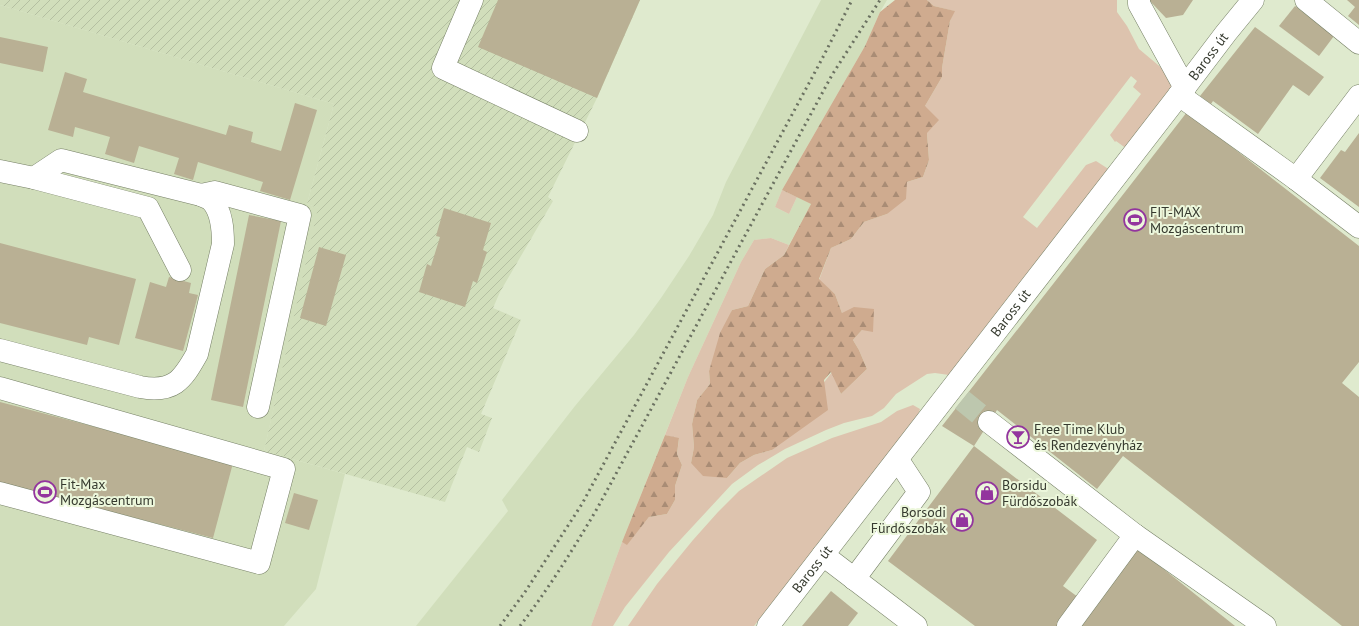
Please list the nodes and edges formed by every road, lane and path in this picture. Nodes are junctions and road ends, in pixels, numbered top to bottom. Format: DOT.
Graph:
graph roads {
  1 [pos="472,0"];
  2 [pos="1139,0"];
  3 [pos="1253,0"];
  4 [pos="1306,0"];
  5 [pos="1359,43"];
  6 [pos="1182,92"];
  7 [pos="1359,96"];
  8 [pos="577,131"];
  9 [pos="0,171"];
  10 [pos="34,178"];
  11 [pos="1296,178"];
  12 [pos="201,195"];
  13 [pos="1359,227"];
  14 [pos="180,270"];
  15 [pos="0,350"];
  16 [pos="0,388"];
  17 [pos="258,407"];
  18 [pos="989,422"];
  19 [pos="898,460"];
  20 [pos="0,493"];
  21 [pos="1135,535"];
  22 [pos="823,555"];
  23 [pos="854,579"];
  24 [pos="768,626"];
  25 [pos="916,626"];
  26 [pos="1068,626"];
  27 [pos="1266,626"];
  1 -- 8 [label="street"];
  2 -- 6 [label="street"];
  3 -- 6 [label="street, Baross út"];
  4 -- 5 [label="street"];
  6 -- 11 [label="street"];
  6 -- 19 [label="street, Baross út"];
  7 -- 11 [label="street"];
  9 -- 10 [label="street"];
  10 -- 12 [label="street"];
  10 -- 14 [label="street"];
  11 -- 13 [label="street"];
  12 -- 15 [label="street"];
  12 -- 17 [label="street"];
  16 -- 20 [label="street"];
  18 -- 21 [label="street"];
  19 -- 22 [label="street, Baross út"];
  19 -- 23 [label="street"];
  21 -- 26 [label="street"];
  21 -- 27 [label="street"];
  22 -- 23 [label="street"];
  22 -- 24 [label="street, Baross út"];
  23 -- 25 [label="street"];
}
